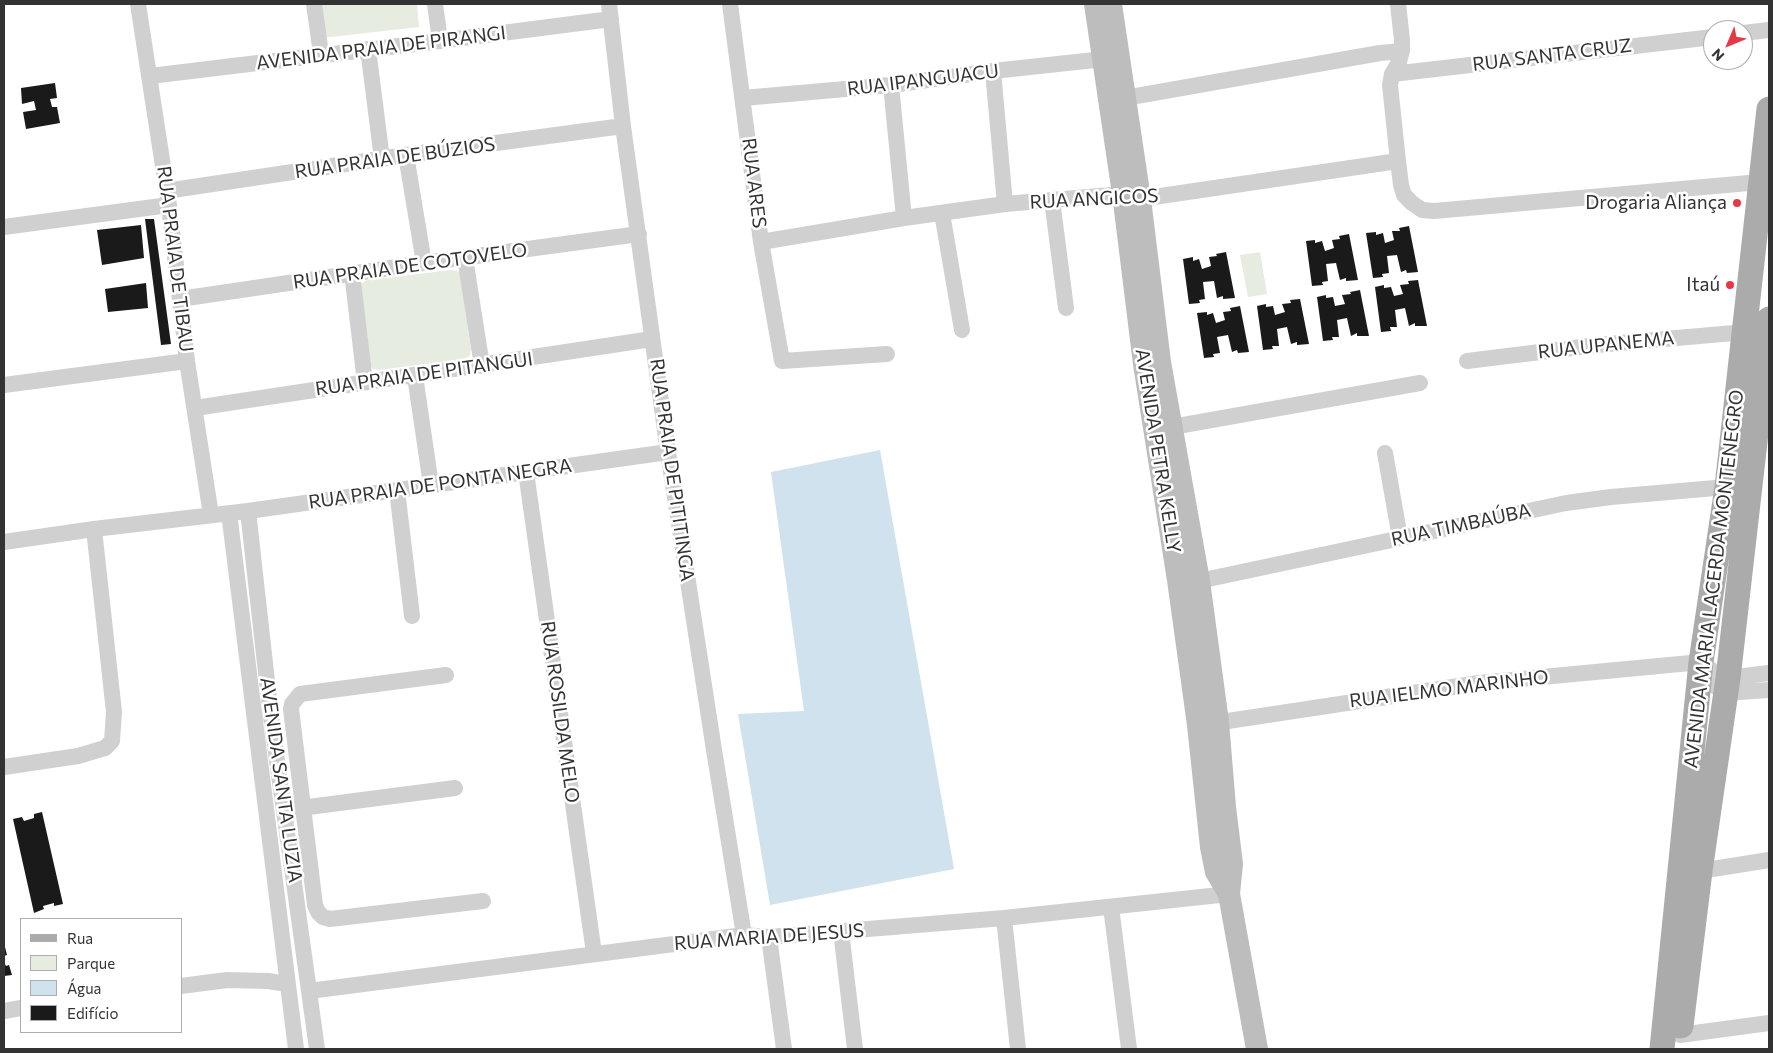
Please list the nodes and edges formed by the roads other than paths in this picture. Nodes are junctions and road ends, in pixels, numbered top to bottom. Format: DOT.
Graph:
graph roads {
  1 [pos="138,4"];
  2 [pos="314,4"];
  3 [pos="435,4"];
  4 [pos="730,4"];
  5 [pos="1095,4"];
  6 [pos="1111,4"];
  7 [pos="1398,4"];
  8 [pos="610,11"];
  9 [pos="1769,30"];
  10 [pos="1753,32"];
  11 [pos="1703,38"];
  12 [pos="440,41"];
  13 [pos="368,49"];
  14 [pos="1402,51"];
  15 [pos="321,54"];
  16 [pos="1104,60"];
  17 [pos="993,71"];
  18 [pos="1392,74"];
  19 [pos="150,76"];
  20 [pos="891,85"];
  21 [pos="743,98"];
  22 [pos="1125,98"];
  23 [pos="1769,109"];
  24 [pos="623,126"];
  25 [pos="406,155"];
  26 [pos="382,159"];
  27 [pos="1398,161"];
  28 [pos="1760,182"];
  29 [pos="1132,196"];
  30 [pos="168,198"];
  31 [pos="1052,200"];
  32 [pos="1005,204"];
  33 [pos="942,212"];
  34 [pos="904,218"];
  35 [pos="4,227"];
  36 [pos="639,234"];
  37 [pos="761,242"];
  38 [pos="465,258"];
  39 [pos="424,263"];
  40 [pos="352,273"];
  41 [pos="180,299"];
  42 [pos="1066,308"];
  43 [pos="1769,319"];
  44 [pos="962,330"];
  45 [pos="1745,332"];
  46 [pos="652,339"];
  47 [pos="887,354"];
  48 [pos="188,361"];
  49 [pos="1467,361"];
  50 [pos="482,366"];
  51 [pos="415,376"];
  52 [pos="365,382"];
  53 [pos="1420,383"];
  54 [pos="4,385"];
  55 [pos="194,408"];
  56 [pos="1172,427"];
  57 [pos="668,452"];
  58 [pos="1385,454"];
  59 [pos="526,472"];
  60 [pos="431,485"];
  61 [pos="1727,487"];
  62 [pos="397,490"];
  63 [pos="248,511"];
  64 [pos="229,513"];
  65 [pos="211,515"];
  66 [pos="94,529"];
  67 [pos="1400,538"];
  68 [pos="4,542"];
  69 [pos="1198,581"];
  70 [pos="412,616"];
  71 [pos="1700,669"];
  72 [pos="1769,673"];
  73 [pos="446,675"];
  74 [pos="1726,685"];
  75 [pos="1769,690"];
  76 [pos="1208,724"];
  77 [pos="4,767"];
  78 [pos="455,788"];
  79 [pos="303,808"];
  80 [pos="284,810"];
  81 [pos="1769,860"];
  82 [pos="1700,871"];
  83 [pos="1230,894"];
  84 [pos="483,901"];
  85 [pos="1112,907"];
  86 [pos="1004,918"];
  87 [pos="841,931"];
  88 [pos="744,935"];
  89 [pos="769,937"];
  90 [pos="1681,946"];
  91 [pos="594,953"];
  92 [pos="287,984"];
  93 [pos="182,986"];
  94 [pos="309,991"];
  95 [pos="20,1008"];
  96 [pos="4,1011"];
  97 [pos="1769,1023"];
  98 [pos="1673,1044"];
  99 [pos="296,1049"];
  100 [pos="317,1049"];
  101 [pos="784,1049"];
  102 [pos="855,1049"];
  103 [pos="1018,1049"];
  104 [pos="1129,1049"];
  105 [pos="1257,1049"];
  1 -- 19 [label="street, RUA PRAIA DE TIBAU"];
  2 -- 15 [label="street"];
  3 -- 12 [label="street"];
  4 -- 21 [label="street, RUA ARES"];
  5 -- 16 [label="street, AVENIDA PETRA KELLY"];
  6 -- 22 [label="street, AVENIDA PETRA KELLY"];
  7 -- 14 [label="street"];
  8 -- 12 [label="street, AVENIDA PRAIA DE PIRANGI"];
  8 -- 24 [label="street, RUA PRAIA DE PITITINGA"];
  9 -- 10 [label="street"];
  11 -- 18 [label="street, RUA SANTA CRUZ"];
  12 -- 13 [label="street, AVENIDA PRAIA DE PIRANGI"];
  13 -- 15 [label="street, AVENIDA PRAIA DE PIRANGI"];
  13 -- 26 [label="street"];
  14 -- 18 [label="street"];
  14 -- 22 [label="street"];
  15 -- 19 [label="street, AVENIDA PRAIA DE PIRANGI"];
  16 -- 17 [label="street, RUA IPANGUACU"];
  16 -- 29 [label="street, AVENIDA PETRA KELLY"];
  17 -- 20 [label="street, RUA IPANGUACU"];
  17 -- 32 [label="street"];
  18 -- 27 [label="street"];
  19 -- 30 [label="street, RUA PRAIA DE TIBAU"];
  20 -- 21 [label="street, RUA IPANGUACU"];
  20 -- 34 [label="street"];
  21 -- 37 [label="street, RUA ARES"];
  22 -- 29 [label="street, AVENIDA PETRA KELLY"];
  23 -- 28 [label="main road, AVENIDA MARIA LACERDA MONTENEGRO"];
  24 -- 25 [label="street, RUA PRAIA DE BÚZIOS"];
  24 -- 36 [label="street, RUA PRAIA DE PITITINGA"];
  25 -- 26 [label="street, RUA PRAIA DE BÚZIOS"];
  25 -- 39 [label="street"];
  26 -- 30 [label="street, RUA PRAIA DE BÚZIOS"];
  27 -- 28 [label="street"];
  27 -- 29 [label="street, RUA ANGICOS"];
  28 -- 45 [label="main road, AVENIDA MARIA LACERDA MONTENEGRO"];
  29 -- 31 [label="street, RUA ANGICOS"];
  29 -- 56 [label="street, AVENIDA PETRA KELLY"];
  29 -- 76 [label="street, AVENIDA PETRA KELLY"];
  30 -- 35 [label="street, RUA PRAIA DE BÚZIOS"];
  30 -- 41 [label="street, RUA PRAIA DE TIBAU"];
  31 -- 32 [label="street, RUA ANGICOS"];
  31 -- 42 [label="street"];
  32 -- 33 [label="street, RUA ANGICOS"];
  33 -- 34 [label="street, RUA ANGICOS"];
  33 -- 44 [label="street"];
  34 -- 37 [label="street, RUA ANGICOS"];
  36 -- 38 [label="street, RUA PRAIA DE COTOVELO"];
  36 -- 46 [label="street, RUA PRAIA DE PITITINGA"];
  37 -- 47 [label="street, RUA ARES"];
  38 -- 39 [label="street, RUA PRAIA DE COTOVELO"];
  38 -- 50 [label="street"];
  39 -- 40 [label="street, RUA PRAIA DE COTOVELO"];
  40 -- 41 [label="street, RUA PRAIA DE COTOVELO"];
  40 -- 52 [label="street"];
  41 -- 48 [label="street, RUA PRAIA DE TIBAU"];
  43 -- 74 [label="main road, AVENIDA MARIA LACERDA MONTENEGRO"];
  45 -- 49 [label="street, RUA UPANEMA"];
  45 -- 61 [label="main road, AVENIDA MARIA LACERDA MONTENEGRO"];
  46 -- 50 [label="street, RUA PRAIA DE PITANGUI"];
  46 -- 57 [label="street, RUA PRAIA DE PITITINGA"];
  48 -- 54 [label="street"];
  48 -- 55 [label="street, RUA PRAIA DE TIBAU"];
  50 -- 51 [label="street, RUA PRAIA DE PITANGUI"];
  51 -- 52 [label="street, RUA PRAIA DE PITANGUI"];
  51 -- 60 [label="street"];
  52 -- 55 [label="street, RUA PRAIA DE PITANGUI"];
  53 -- 56 [label="street"];
  55 -- 65 [label="street, RUA PRAIA DE TIBAU"];
  56 -- 69 [label="street, AVENIDA PETRA KELLY"];
  57 -- 59 [label="street, RUA PRAIA DE PONTA NEGRA"];
  57 -- 88 [label="street, RUA PRAIA DE PITITINGA"];
  58 -- 67 [label="street"];
  59 -- 60 [label="street, RUA PRAIA DE PONTA NEGRA"];
  59 -- 91 [label="street, RUA ROSILDA MELO"];
  60 -- 62 [label="street, RUA PRAIA DE PONTA NEGRA"];
  61 -- 67 [label="street, RUA TIMBAÚBA"];
  61 -- 71 [label="main road, AVENIDA MARIA LACERDA MONTENEGRO"];
  62 -- 63 [label="street, RUA PRAIA DE PONTA NEGRA"];
  62 -- 70 [label="street"];
  63 -- 64 [label="street, RUA PRAIA DE PONTA NEGRA"];
  63 -- 80 [label="street, AVENIDA SANTA LUZIA"];
  64 -- 65 [label="street, RUA PRAIA DE PONTA NEGRA"];
  64 -- 92 [label="street, AVENIDA SANTA LUZIA"];
  65 -- 66 [label="street, RUA PRAIA DE PONTA NEGRA"];
  66 -- 68 [label="street, RUA PRAIA DE PONTA NEGRA"];
  66 -- 77 [label="street"];
  67 -- 69 [label="street, RUA TIMBAÚBA"];
  69 -- 76 [label="street, AVENIDA PETRA KELLY"];
  71 -- 74 [label="street"];
  71 -- 76 [label="street, RUA IELMO MARINHO"];
  71 -- 90 [label="main road, AVENIDA MARIA LACERDA MONTENEGRO"];
  72 -- 74 [label="street"];
  73 -- 79 [label="street"];
  74 -- 75 [label="street"];
  74 -- 82 [label="main road, AVENIDA MARIA LACERDA MONTENEGRO"];
  76 -- 83 [label="street, AVENIDA PETRA KELLY"];
  78 -- 79 [label="street"];
  79 -- 80 [label="street"];
  79 -- 84 [label="street"];
  80 -- 94 [label="street, AVENIDA SANTA LUZIA"];
  81 -- 82 [label="street"];
  82 -- 90 [label="main road, AVENIDA MARIA LACERDA MONTENEGRO"];
  83 -- 85 [label="street, RUA MARIA DE JESUS"];
  83 -- 105 [label="street, AVENIDA PETRA KELLY"];
  85 -- 86 [label="street, RUA MARIA DE JESUS"];
  85 -- 104 [label="street"];
  86 -- 87 [label="street, RUA MARIA DE JESUS"];
  86 -- 103 [label="street"];
  87 -- 89 [label="street, RUA MARIA DE JESUS"];
  87 -- 102 [label="street"];
  88 -- 89 [label="street, RUA MARIA DE JESUS"];
  88 -- 91 [label="street, RUA MARIA DE JESUS"];
  89 -- 101 [label="street"];
  90 -- 98 [label="main road, AVENIDA MARIA LACERDA MONTENEGRO"];
  91 -- 94 [label="street, RUA MARIA DE JESUS"];
  92 -- 93 [label="street"];
  92 -- 99 [label="street, AVENIDA SANTA LUZIA"];
  94 -- 100 [label="street, AVENIDA SANTA LUZIA"];
  95 -- 96 [label="street"];
  97 -- 98 [label="street"];
}
